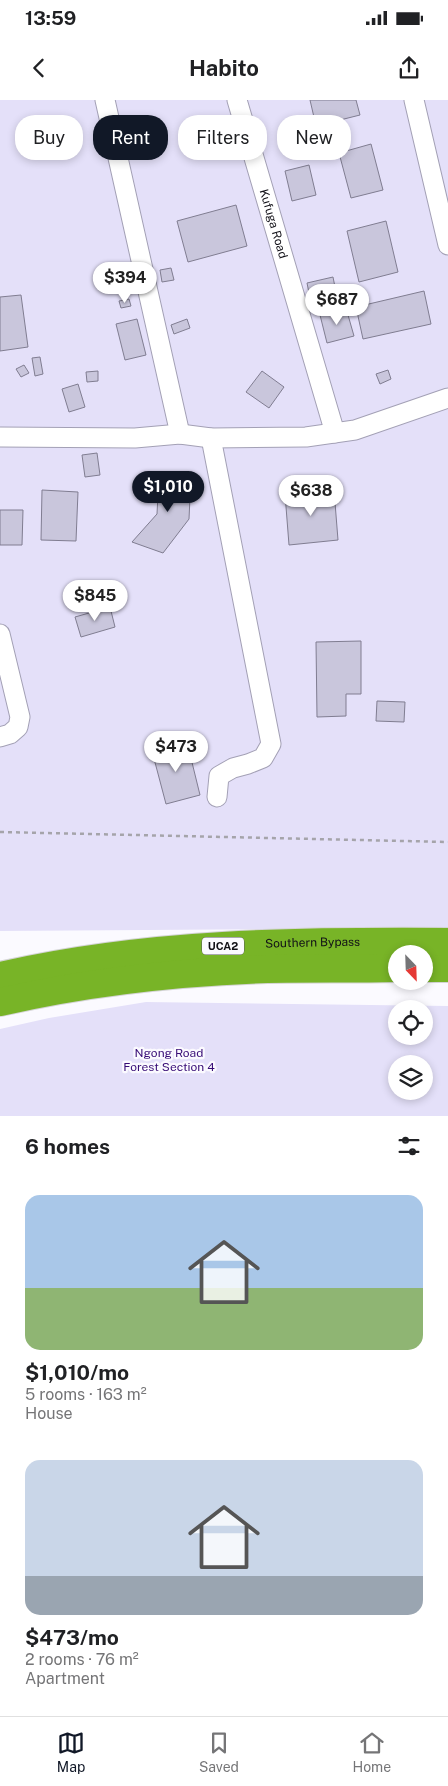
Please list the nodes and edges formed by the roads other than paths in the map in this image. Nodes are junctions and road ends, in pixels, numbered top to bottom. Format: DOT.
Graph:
graph roads {
  1 [pos="105,100"];
  2 [pos="237,100"];
  3 [pos="414,100"];
  4 [pos="448,245"];
  5 [pos="448,398"];
  6 [pos="335,433"];
  7 [pos="180,434"];
  8 [pos="0,437"];
  9 [pos="211,438"];
  10 [pos="0,634"];
  11 [pos="0,736"];
  12 [pos="217,797"];
  13 [pos="448,942"];
  14 [pos="388,968"];
  15 [pos="433,968"];
  16 [pos="448,968"];
  17 [pos="0,976"];
  18 [pos="0,1002"];
  1 -- 7 [label="street"];
  2 -- 6 [label="street, Kufuga Road"];
  3 -- 4 [label="street"];
  5 -- 6 [label="street"];
  6 -- 9 [label="street"];
  7 -- 8 [label="street"];
  7 -- 9 [label="street"];
  9 -- 12 [label="street"];
  10 -- 11 [label="street"];
  13 -- 17 [label="highway, Southern Bypass / UCA2"];
  14 -- 18 [label="highway, Southern Bypass / UCA2"];
  15 -- 16 [label="highway"];
}
